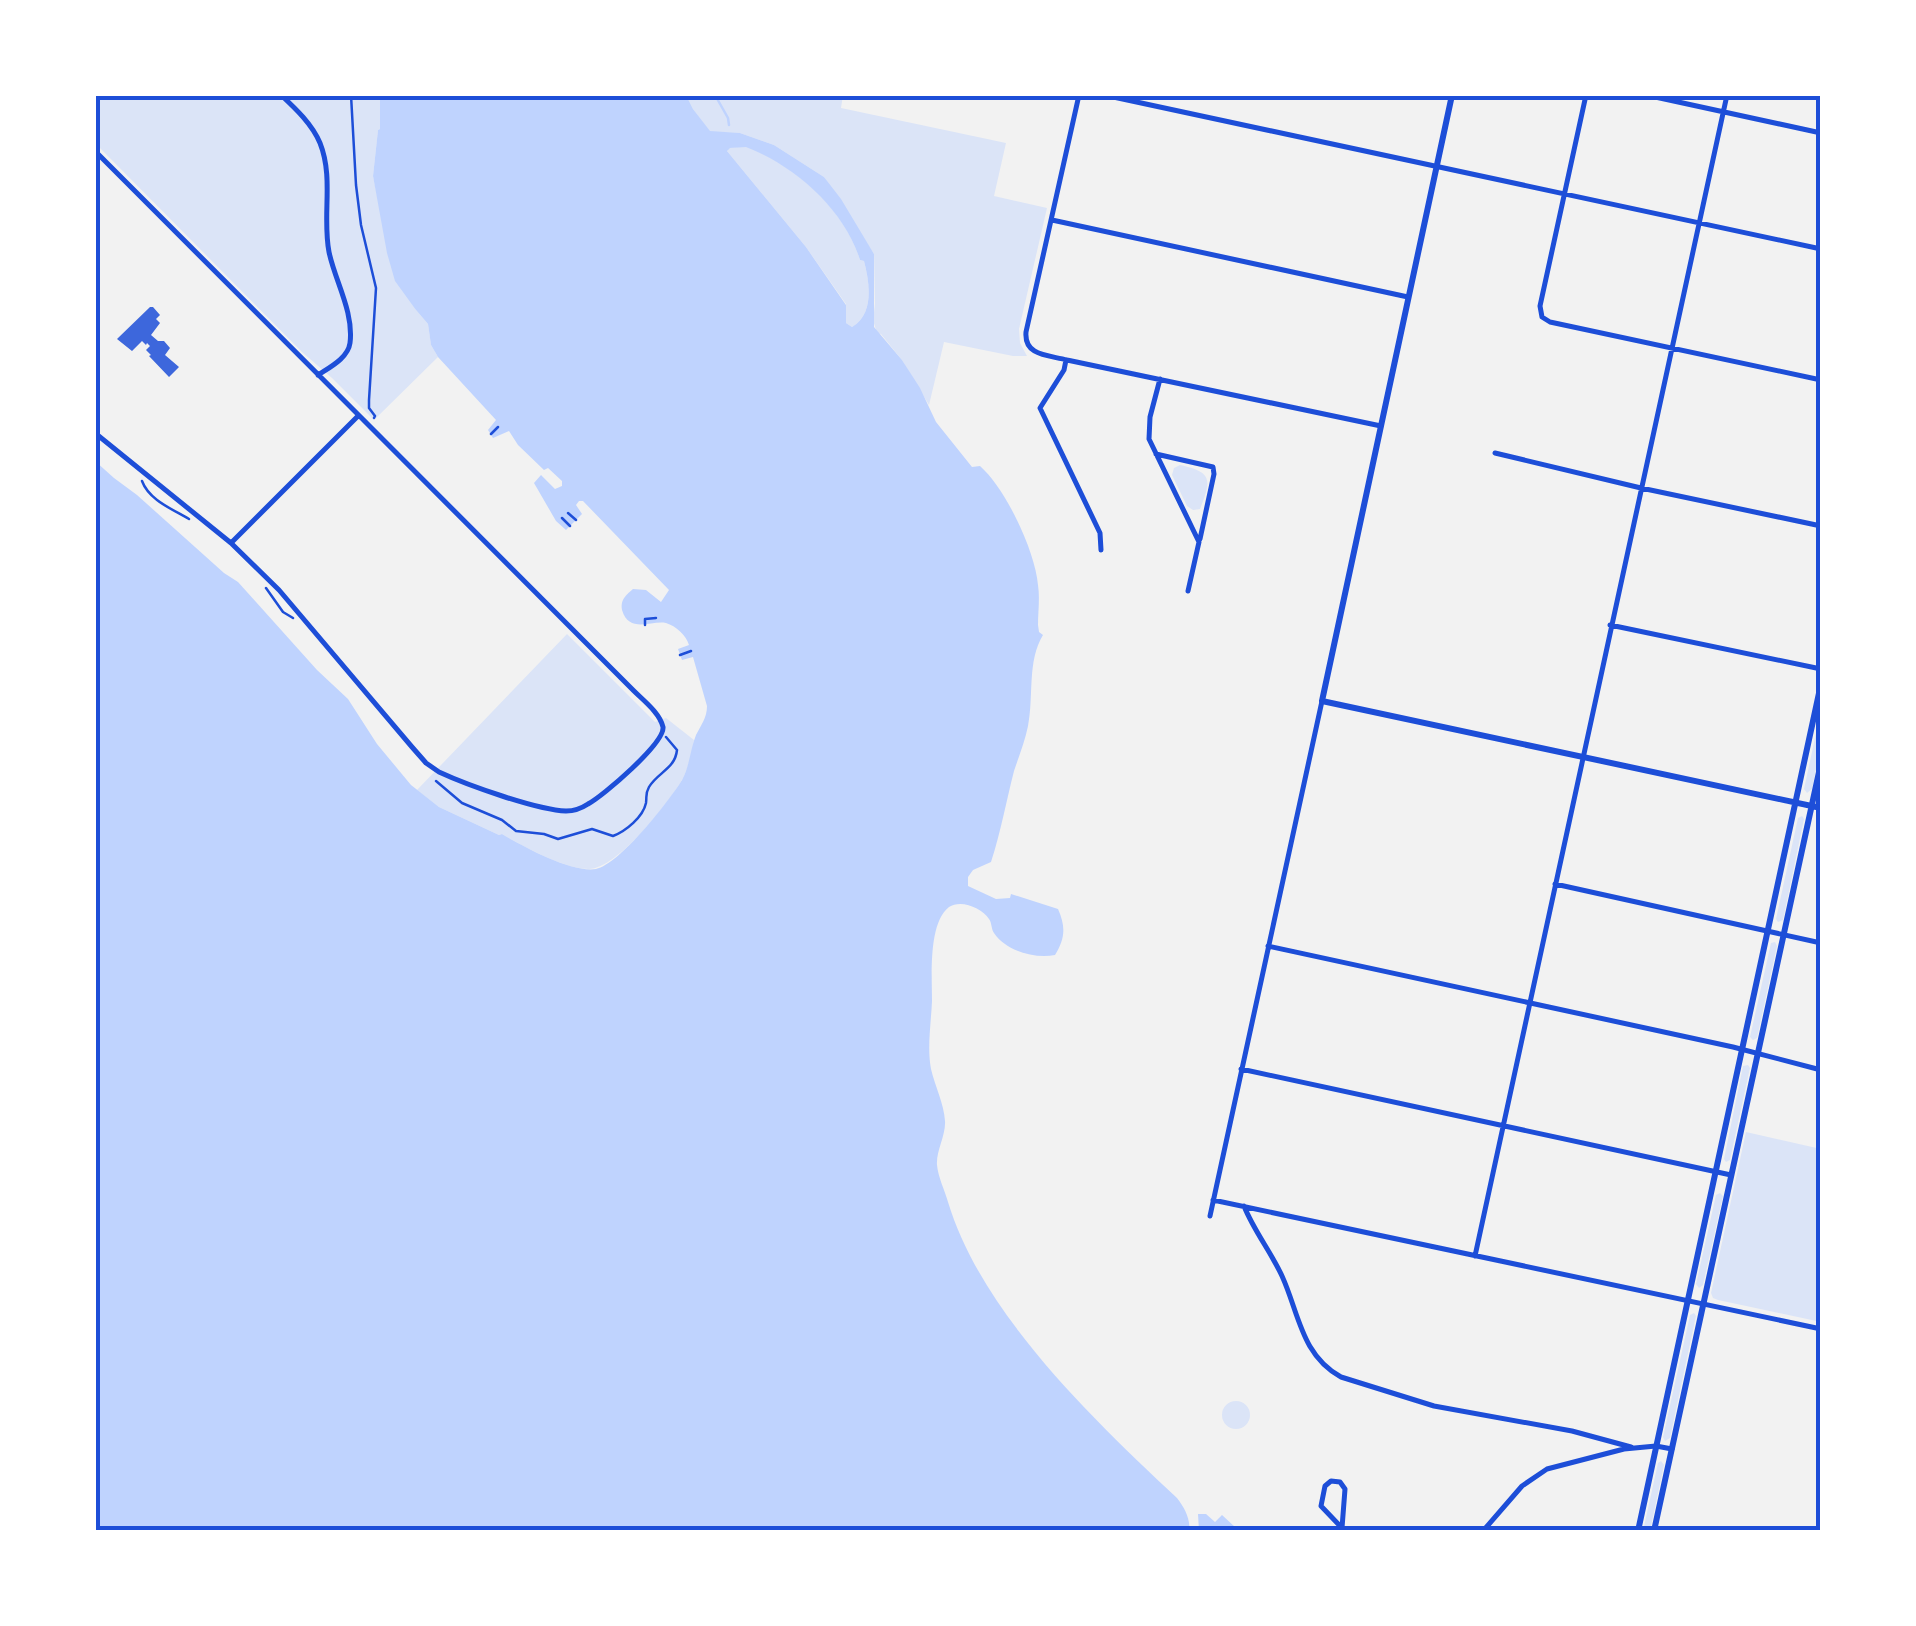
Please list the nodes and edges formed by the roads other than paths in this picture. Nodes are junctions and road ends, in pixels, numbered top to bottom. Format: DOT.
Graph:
graph roads {
  1 [pos="281,95"];
  2 [pos="1078,95"];
  3 [pos="1104,95"];
  4 [pos="1452,95"];
  5 [pos="1586,95"];
  6 [pos="1646,95"];
  7 [pos="1727,95"];
  8 [pos="1724,112"];
  9 [pos="1821,133"];
  10 [pos="95,151"];
  11 [pos="1436,166"];
  12 [pos="1566,194"];
  13 [pos="1052,220"];
  14 [pos="1700,222"];
  15 [pos="1821,249"];
  16 [pos="1408,296"];
  17 [pos="1672,348"];
  18 [pos="1066,360"];
  19 [pos="318,375"];
  20 [pos="1160,379"];
  21 [pos="1821,380"];
  22 [pos="358,416"];
  23 [pos="1381,426"];
  24 [pos="95,433"];
  25 [pos="1156,454"];
  26 [pos="1495,454"];
  27 [pos="1641,488"];
  28 [pos="1821,526"];
  29 [pos="1200,542"];
  30 [pos="231,543"];
  31 [pos="1101,550"];
  32 [pos="1188,591"];
  33 [pos="1610,624"];
  34 [pos="1821,669"];
  35 [pos="1821,684"];
  36 [pos="1322,701"];
  37 [pos="1582,757"];
  38 [pos="1821,763"];
  39 [pos="1795,803"];
  40 [pos="1812,806"];
  41 [pos="1821,808"];
  42 [pos="1554,884"];
  43 [pos="1768,931"];
  44 [pos="1784,934"];
  45 [pos="1821,942"];
  46 [pos="1268,946"];
  47 [pos="1530,1002"];
  48 [pos="1743,1050"];
  49 [pos="1758,1054"];
  50 [pos="1242,1069"];
  51 [pos="1821,1070"];
  52 [pos="1504,1125"];
  53 [pos="1716,1171"];
  54 [pos="1732,1175"];
  55 [pos="1213,1200"];
  56 [pos="1244,1206"];
  57 [pos="1210,1216"];
  58 [pos="1474,1256"];
  59 [pos="1687,1300"];
  60 [pos="1703,1304"];
  61 [pos="1821,1329"];
  62 [pos="1656,1446"];
  63 [pos="1631,1448"];
  64 [pos="1672,1449"];
  65 [pos="1344,1529"];
  66 [pos="1482,1531"];
  67 [pos="1638,1531"];
  68 [pos="1654,1531"];
  1 -- 19 [label="street"];
  2 -- 13 [label="street"];
  3 -- 11 [label="street"];
  4 -- 11 [label="street"];
  5 -- 12 [label="street"];
  6 -- 8 [label="street"];
  7 -- 8 [label="street"];
  8 -- 9 [label="street"];
  8 -- 14 [label="street"];
  10 -- 19 [label="street"];
  11 -- 12 [label="street"];
  11 -- 16 [label="street"];
  12 -- 14 [label="street"];
  12 -- 17 [label="street"];
  13 -- 16 [label="street"];
  13 -- 18 [label="street"];
  14 -- 15 [label="street"];
  14 -- 17 [label="street"];
  16 -- 23 [label="street"];
  17 -- 21 [label="street"];
  17 -- 27 [label="street"];
  18 -- 20 [label="street"];
  18 -- 31 [label="street"];
  19 -- 22 [label="street"];
  20 -- 23 [label="street"];
  20 -- 25 [label="street"];
  22 -- 30 [label="street"];
  22 -- 30 [label="street"];
  23 -- 36 [label="street"];
  24 -- 30 [label="street"];
  25 -- 29 [label="street"];
  25 -- 29 [label="street"];
  26 -- 27 [label="street"];
  27 -- 28 [label="street"];
  27 -- 33 [label="street"];
  29 -- 32 [label="street"];
  33 -- 34 [label="street"];
  33 -- 37 [label="street"];
  35 -- 39 [label="street"];
  36 -- 37 [label="street"];
  36 -- 46 [label="street"];
  37 -- 39 [label="street"];
  37 -- 42 [label="street"];
  38 -- 40 [label="street"];
  39 -- 40 [label="street"];
  39 -- 43 [label="street"];
  40 -- 41 [label="street"];
  40 -- 44 [label="street"];
  42 -- 43 [label="street"];
  42 -- 47 [label="street"];
  43 -- 44 [label="street"];
  43 -- 48 [label="street"];
  44 -- 45 [label="street"];
  44 -- 49 [label="street"];
  46 -- 47 [label="street"];
  46 -- 50 [label="street"];
  47 -- 48 [label="street"];
  47 -- 52 [label="street"];
  48 -- 49 [label="street"];
  48 -- 53 [label="street"];
  49 -- 51 [label="street"];
  49 -- 54 [label="street"];
  50 -- 52 [label="street"];
  50 -- 55 [label="street"];
  52 -- 53 [label="street"];
  52 -- 58 [label="street"];
  53 -- 54 [label="street"];
  53 -- 59 [label="street"];
  54 -- 60 [label="street"];
  55 -- 56 [label="street"];
  55 -- 57 [label="street"];
  56 -- 58 [label="street"];
  56 -- 63 [label="street"];
  58 -- 59 [label="street"];
  59 -- 60 [label="street"];
  59 -- 62 [label="street"];
  60 -- 61 [label="street"];
  60 -- 64 [label="street"];
  62 -- 63 [label="street"];
  62 -- 64 [label="street"];
  62 -- 67 [label="street"];
  63 -- 66 [label="street"];
  64 -- 68 [label="street"];
  65 -- 65 [label="street"];
}
